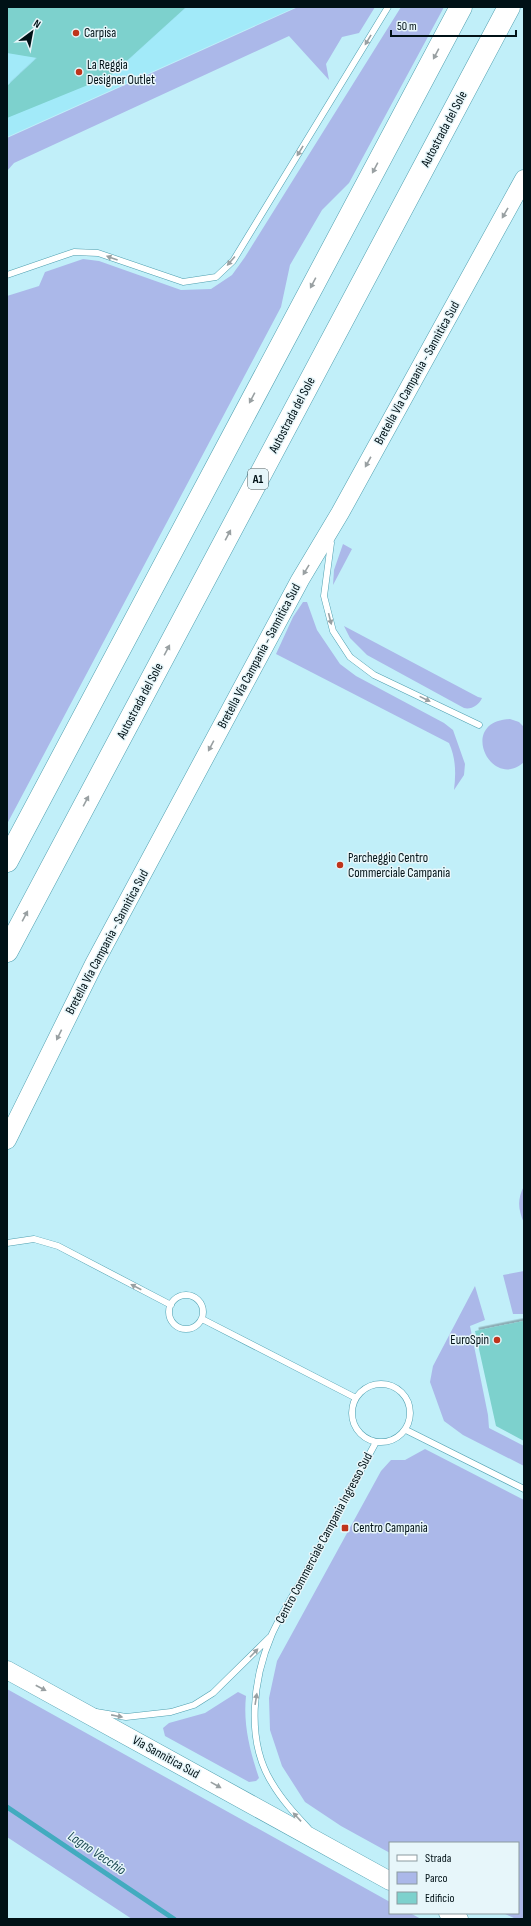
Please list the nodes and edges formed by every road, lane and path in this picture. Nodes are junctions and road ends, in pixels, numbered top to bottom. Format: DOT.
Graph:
graph roads {
  1 [pos="388,7"];
  2 [pos="461,7"];
  3 [pos="509,7"];
  4 [pos="524,179"];
  5 [pos="7,275"];
  6 [pos="340,513"];
  7 [pos="479,725"];
  8 [pos="7,861"];
  9 [pos="7,951"];
  10 [pos="7,1140"];
  11 [pos="7,1242"];
  12 [pos="171,1305"];
  13 [pos="202,1319"];
  14 [pos="356,1398"];
  15 [pos="406,1430"];
  16 [pos="376,1442"];
  17 [pos="524,1489"];
  18 [pos="272,1634"];
  19 [pos="7,1670"];
  20 [pos="78,1708"];
  21 [pos="324,1845"];
  22 [pos="389,1880"];
  23 [pos="450,1914"];
  24 [pos="459,1919"];
  1 -- 5 [label="lane, one-way"];
  2 -- 8 [label="highway, one-way"];
  9 -- 3 [label="highway, Autostrada del Sole / A1, one-way"];
  4 -- 6 [label="street, Bretella Via Campania - Sannitica Sud, one-way"];
  6 -- 7 [label="lane, one-way"];
  6 -- 10 [label="street, Bretella Via Campania - Sannitica Sud, one-way"];
  12 -- 11 [label="lane, one-way"];
  12 -- 13 [label="lane"];
  12 -- 13 [label="lane"];
  13 -- 14 [label="lane"];
  14 -- 15 [label="lane"];
  14 -- 16 [label="lane, Centro Commerciale Campania Ingresso Sud"];
  15 -- 16 [label="lane, Centro Commerciale Campania Ingresso Sud"];
  15 -- 17 [label="lane"];
  16 -- 18 [label="lane, Centro Commerciale Campania Ingresso Sud"];
  20 -- 18 [label="lane, Centro Commerciale Campania Ingresso Sud, one-way"];
  21 -- 18 [label="lane, Centro Commerciale Campania Ingresso Sud, one-way"];
  19 -- 20 [label="street, Via Sannitica Sud, one-way"];
  20 -- 21 [label="street, Via Sannitica Sud, one-way"];
  21 -- 22 [label="street, Via Sannitica Sud"];
  23 -- 24 [label="street"];
}
